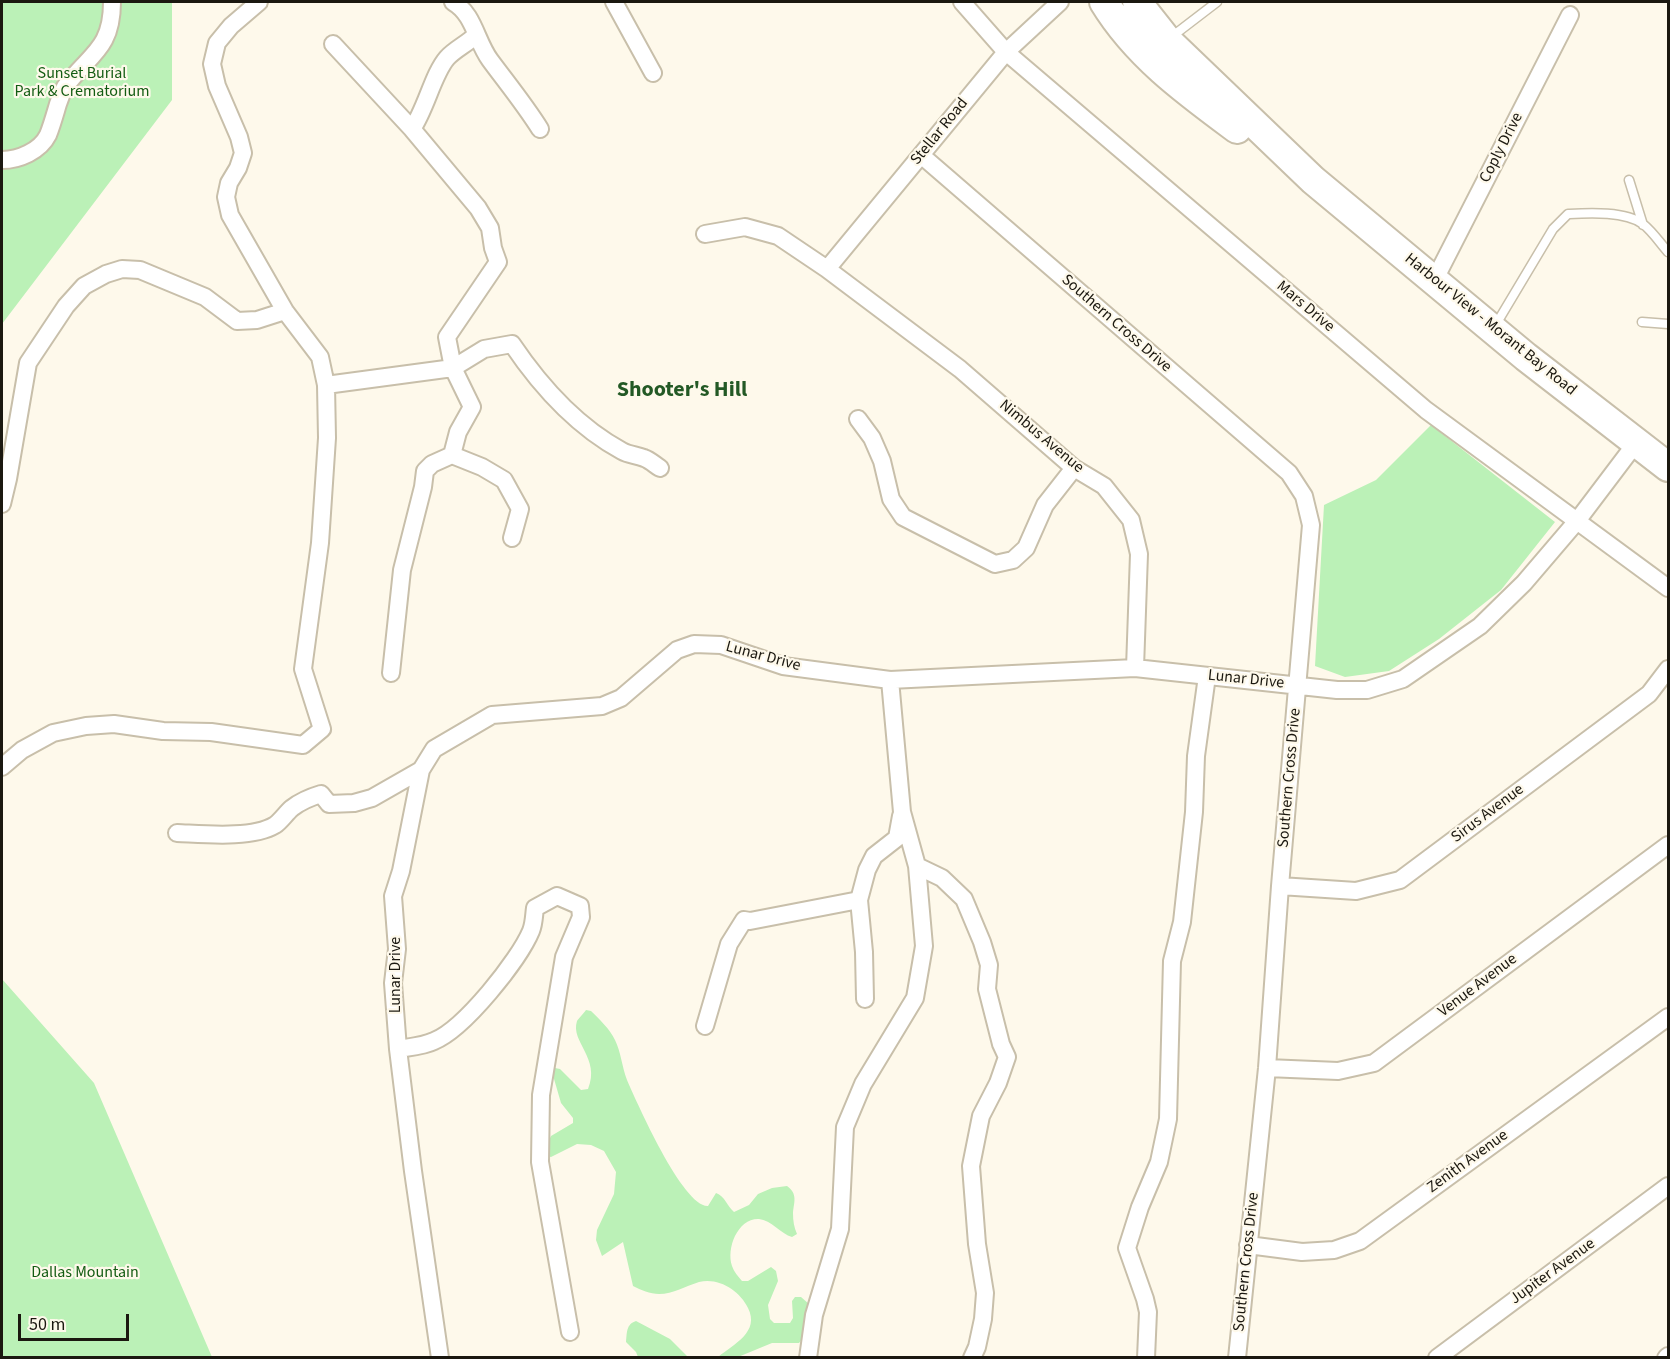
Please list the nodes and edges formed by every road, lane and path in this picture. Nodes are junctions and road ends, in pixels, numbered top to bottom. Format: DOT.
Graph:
graph roads {
  1 [pos="112,2"];
  2 [pos="259,2"];
  3 [pos="453,2"];
  4 [pos="962,2"];
  5 [pos="1060,2"];
  6 [pos="1104,2"];
  7 [pos="1137,2"];
  8 [pos="1217,2"];
  9 [pos="620,3"];
  10 [pos="473,9"];
  11 [pos="1570,15"];
  12 [pos="476,35"];
  13 [pos="1167,40"];
  14 [pos="333,44"];
  15 [pos="1006,52"];
  16 [pos="653,74"];
  17 [pos="412,129"];
  18 [pos="540,129"];
  19 [pos="921,155"];
  20 [pos="2,160"];
  21 [pos="1313,180"];
  22 [pos="1629,180"];
  23 [pos="1643,225"];
  24 [pos="705,234"];
  25 [pos="1668,252"];
  26 [pos="827,268"];
  27 [pos="1434,281"];
  28 [pos="285,311"];
  29 [pos="1642,322"];
  30 [pos="1668,324"];
  31 [pos="1493,330"];
  32 [pos="453,368"];
  33 [pos="326,385"];
  34 [pos="858,419"];
  35 [pos="1636,442"];
  36 [pos="452,455"];
  37 [pos="1668,467"];
  38 [pos="660,468"];
  39 [pos="1074,468"];
  40 [pos="2,504"];
  41 [pos="1577,521"];
  42 [pos="512,538"];
  43 [pos="1668,588"];
  44 [pos="1136,668"];
  45 [pos="1668,669"];
  46 [pos="391,673"];
  47 [pos="1207,675"];
  48 [pos="890,681"];
  49 [pos="1298,686"];
  50 [pos="2,766"];
  51 [pos="421,770"];
  52 [pos="902,812"];
  53 [pos="177,833"];
  54 [pos="1668,845"];
  55 [pos="917,866"];
  56 [pos="1280,886"];
  57 [pos="859,900"];
  58 [pos="865,999"];
  59 [pos="1668,1017"];
  60 [pos="705,1026"];
  61 [pos="398,1049"];
  62 [pos="1267,1068"];
  63 [pos="1668,1186"];
  64 [pos="1248,1245"];
  65 [pos="570,1332"];
  66 [pos="440,1358"];
  67 [pos="808,1358"];
  68 [pos="972,1358"];
  69 [pos="1146,1358"];
  70 [pos="1237,1358"];
  71 [pos="1437,1358"];
  1 -- 20 [label="street"];
  2 -- 28 [label="street"];
  3 -- 10 [label="street"];
  4 -- 15 [label="street, Mars Drive"];
  5 -- 15 [label="street, Stellar Road"];
  6 -- 21 [label="highway, Harbour View - Morant Bay Road"];
  7 -- 13 [label="highway, Harbour View - Morant Bay Road"];
  8 -- 13 [label="lane"];
  9 -- 16 [label="street"];
  10 -- 12 [label="street"];
  11 -- 27 [label="street, Coply Drive"];
  12 -- 17 [label="street"];
  12 -- 18 [label="street"];
  13 -- 21 [label="highway, Harbour View - Morant Bay Road"];
  14 -- 17 [label="street"];
  15 -- 19 [label="street, Stellar Road"];
  15 -- 41 [label="street, Mars Drive"];
  17 -- 32 [label="street"];
  19 -- 26 [label="street, Stellar Road"];
  19 -- 49 [label="street, Southern Cross Drive"];
  21 -- 27 [label="highway, Harbour View - Morant Bay Road"];
  22 -- 23 [label="lane"];
  23 -- 25 [label="lane"];
  23 -- 31 [label="lane"];
  24 -- 26 [label="street, Nimbus Avenue"];
  26 -- 39 [label="street, Nimbus Avenue"];
  27 -- 31 [label="highway, Harbour View - Morant Bay Road"];
  28 -- 33 [label="street"];
  28 -- 40 [label="street"];
  29 -- 30 [label="lane"];
  31 -- 35 [label="highway, Harbour View - Morant Bay Road"];
  32 -- 33 [label="street"];
  32 -- 36 [label="street"];
  32 -- 38 [label="street"];
  33 -- 50 [label="street"];
  34 -- 39 [label="street"];
  35 -- 37 [label="highway, Harbour View - Morant Bay Road"];
  35 -- 41 [label="street, Lunar Drive"];
  36 -- 42 [label="street"];
  36 -- 46 [label="street"];
  39 -- 44 [label="street, Nimbus Avenue"];
  41 -- 43 [label="street, Mars Drive"];
  41 -- 49 [label="street, Lunar Drive"];
  44 -- 47 [label="street, Lunar Drive"];
  44 -- 48 [label="street, Lunar Drive"];
  45 -- 56 [label="street, Sirus Avenue"];
  47 -- 49 [label="street, Lunar Drive"];
  47 -- 69 [label="street"];
  48 -- 51 [label="street, Lunar Drive"];
  48 -- 52 [label="street"];
  49 -- 56 [label="street, Southern Cross Drive"];
  51 -- 53 [label="street"];
  51 -- 61 [label="street, Lunar Drive"];
  52 -- 55 [label="street"];
  52 -- 57 [label="street"];
  54 -- 62 [label="street, Venue Avenue"];
  55 -- 67 [label="street"];
  55 -- 68 [label="street"];
  56 -- 62 [label="street, Southern Cross Drive"];
  57 -- 58 [label="street"];
  57 -- 60 [label="street"];
  59 -- 64 [label="street, Zenith Avenue"];
  61 -- 65 [label="street"];
  61 -- 66 [label="street, Lunar Drive"];
  62 -- 64 [label="street, Southern Cross Drive"];
  63 -- 71 [label="street, Jupiter Avenue"];
  64 -- 70 [label="street, Southern Cross Drive"];
}
